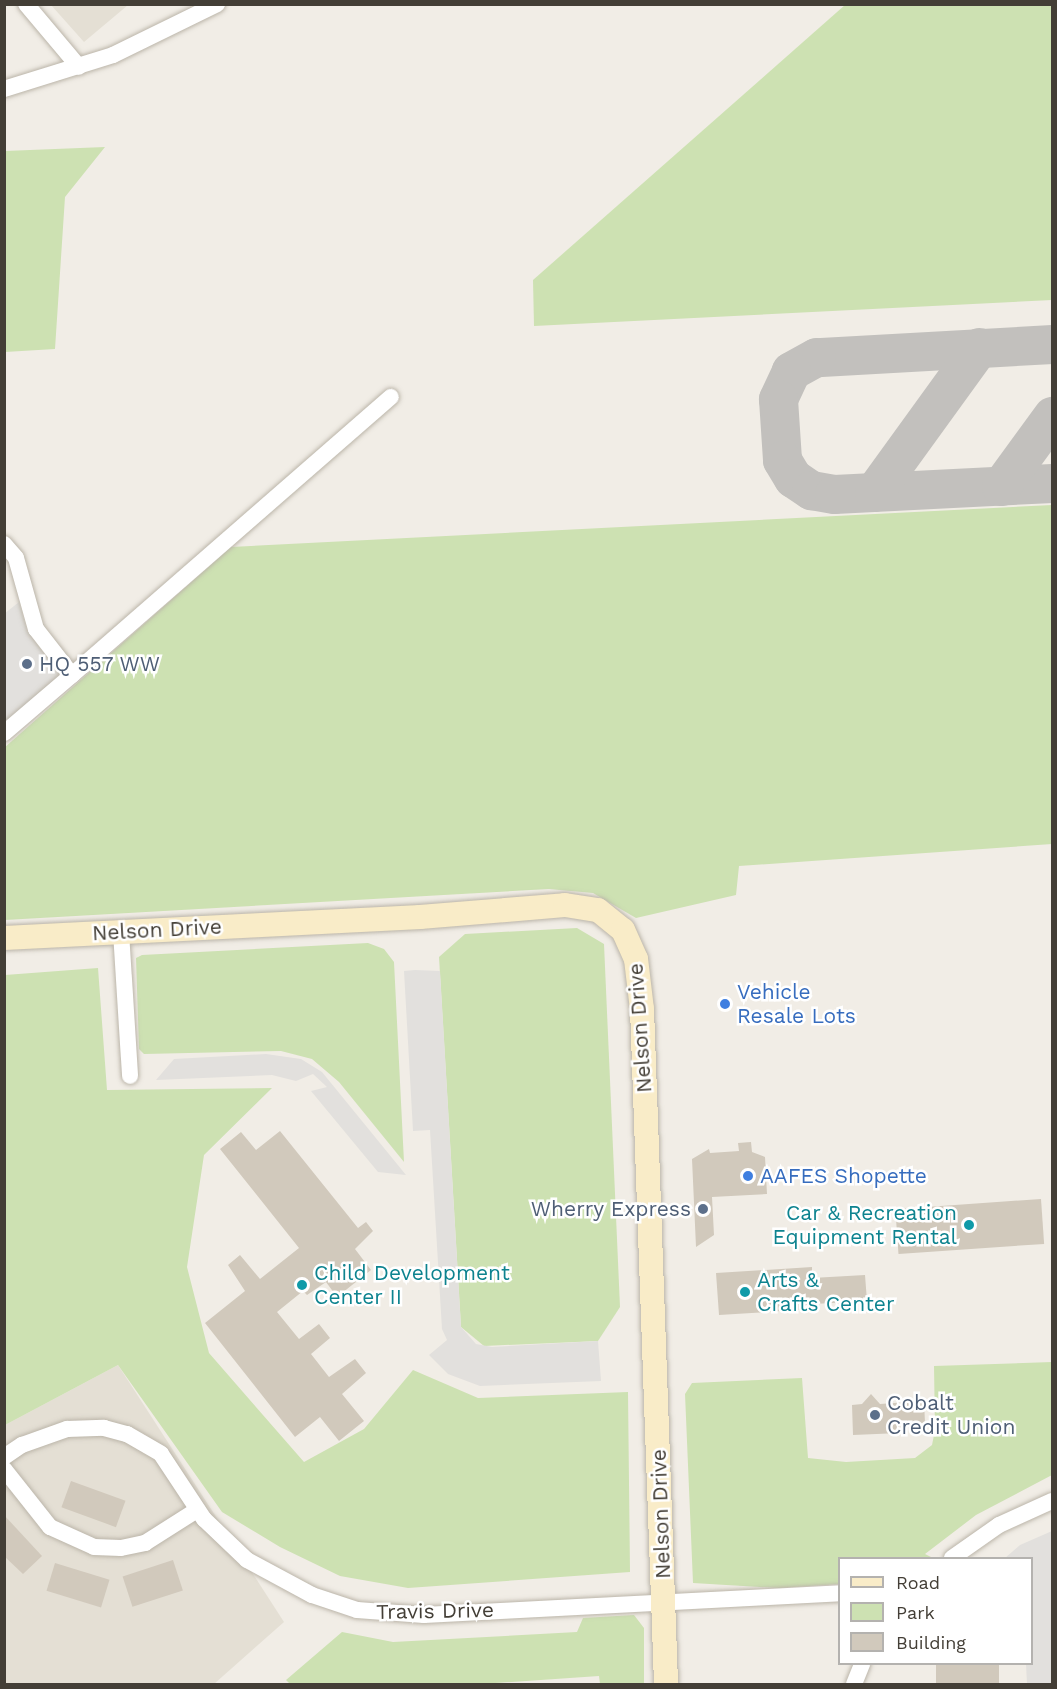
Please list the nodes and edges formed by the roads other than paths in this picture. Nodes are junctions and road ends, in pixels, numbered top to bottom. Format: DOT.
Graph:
graph roads {
  1 [pos="26,4"];
  2 [pos="217,4"];
  3 [pos="79,67"];
  4 [pos="4,89"];
  5 [pos="391,397"];
  6 [pos="4,544"];
  7 [pos="72,675"];
  8 [pos="4,733"];
  9 [pos="121,932"];
  10 [pos="4,938"];
  11 [pos="130,1076"];
  12 [pos="4,1457"];
  13 [pos="4,1468"];
  14 [pos="1053,1501"];
  15 [pos="197,1510"];
  16 [pos="953,1557"];
  17 [pos="838,1593"];
  18 [pos="664,1601"];
  19 [pos="862,1665"];
  20 [pos="666,1684"];
  21 [pos="854,1684"];
  1 -- 3 [label="street"];
  2 -- 3 [label="street"];
  3 -- 4 [label="street"];
  5 -- 7 [label="street"];
  6 -- 7 [label="street"];
  7 -- 8 [label="street"];
  9 -- 10 [label="street, Nelson Drive"];
  9 -- 11 [label="street"];
  9 -- 18 [label="street, Nelson Drive"];
  12 -- 15 [label="street, Travis Drive"];
  13 -- 15 [label="street"];
  14 -- 16 [label="street"];
  15 -- 18 [label="street, Travis Drive"];
  17 -- 18 [label="street, Travis Drive"];
  18 -- 20 [label="street, Nelson Drive"];
  19 -- 21 [label="street"];
}
